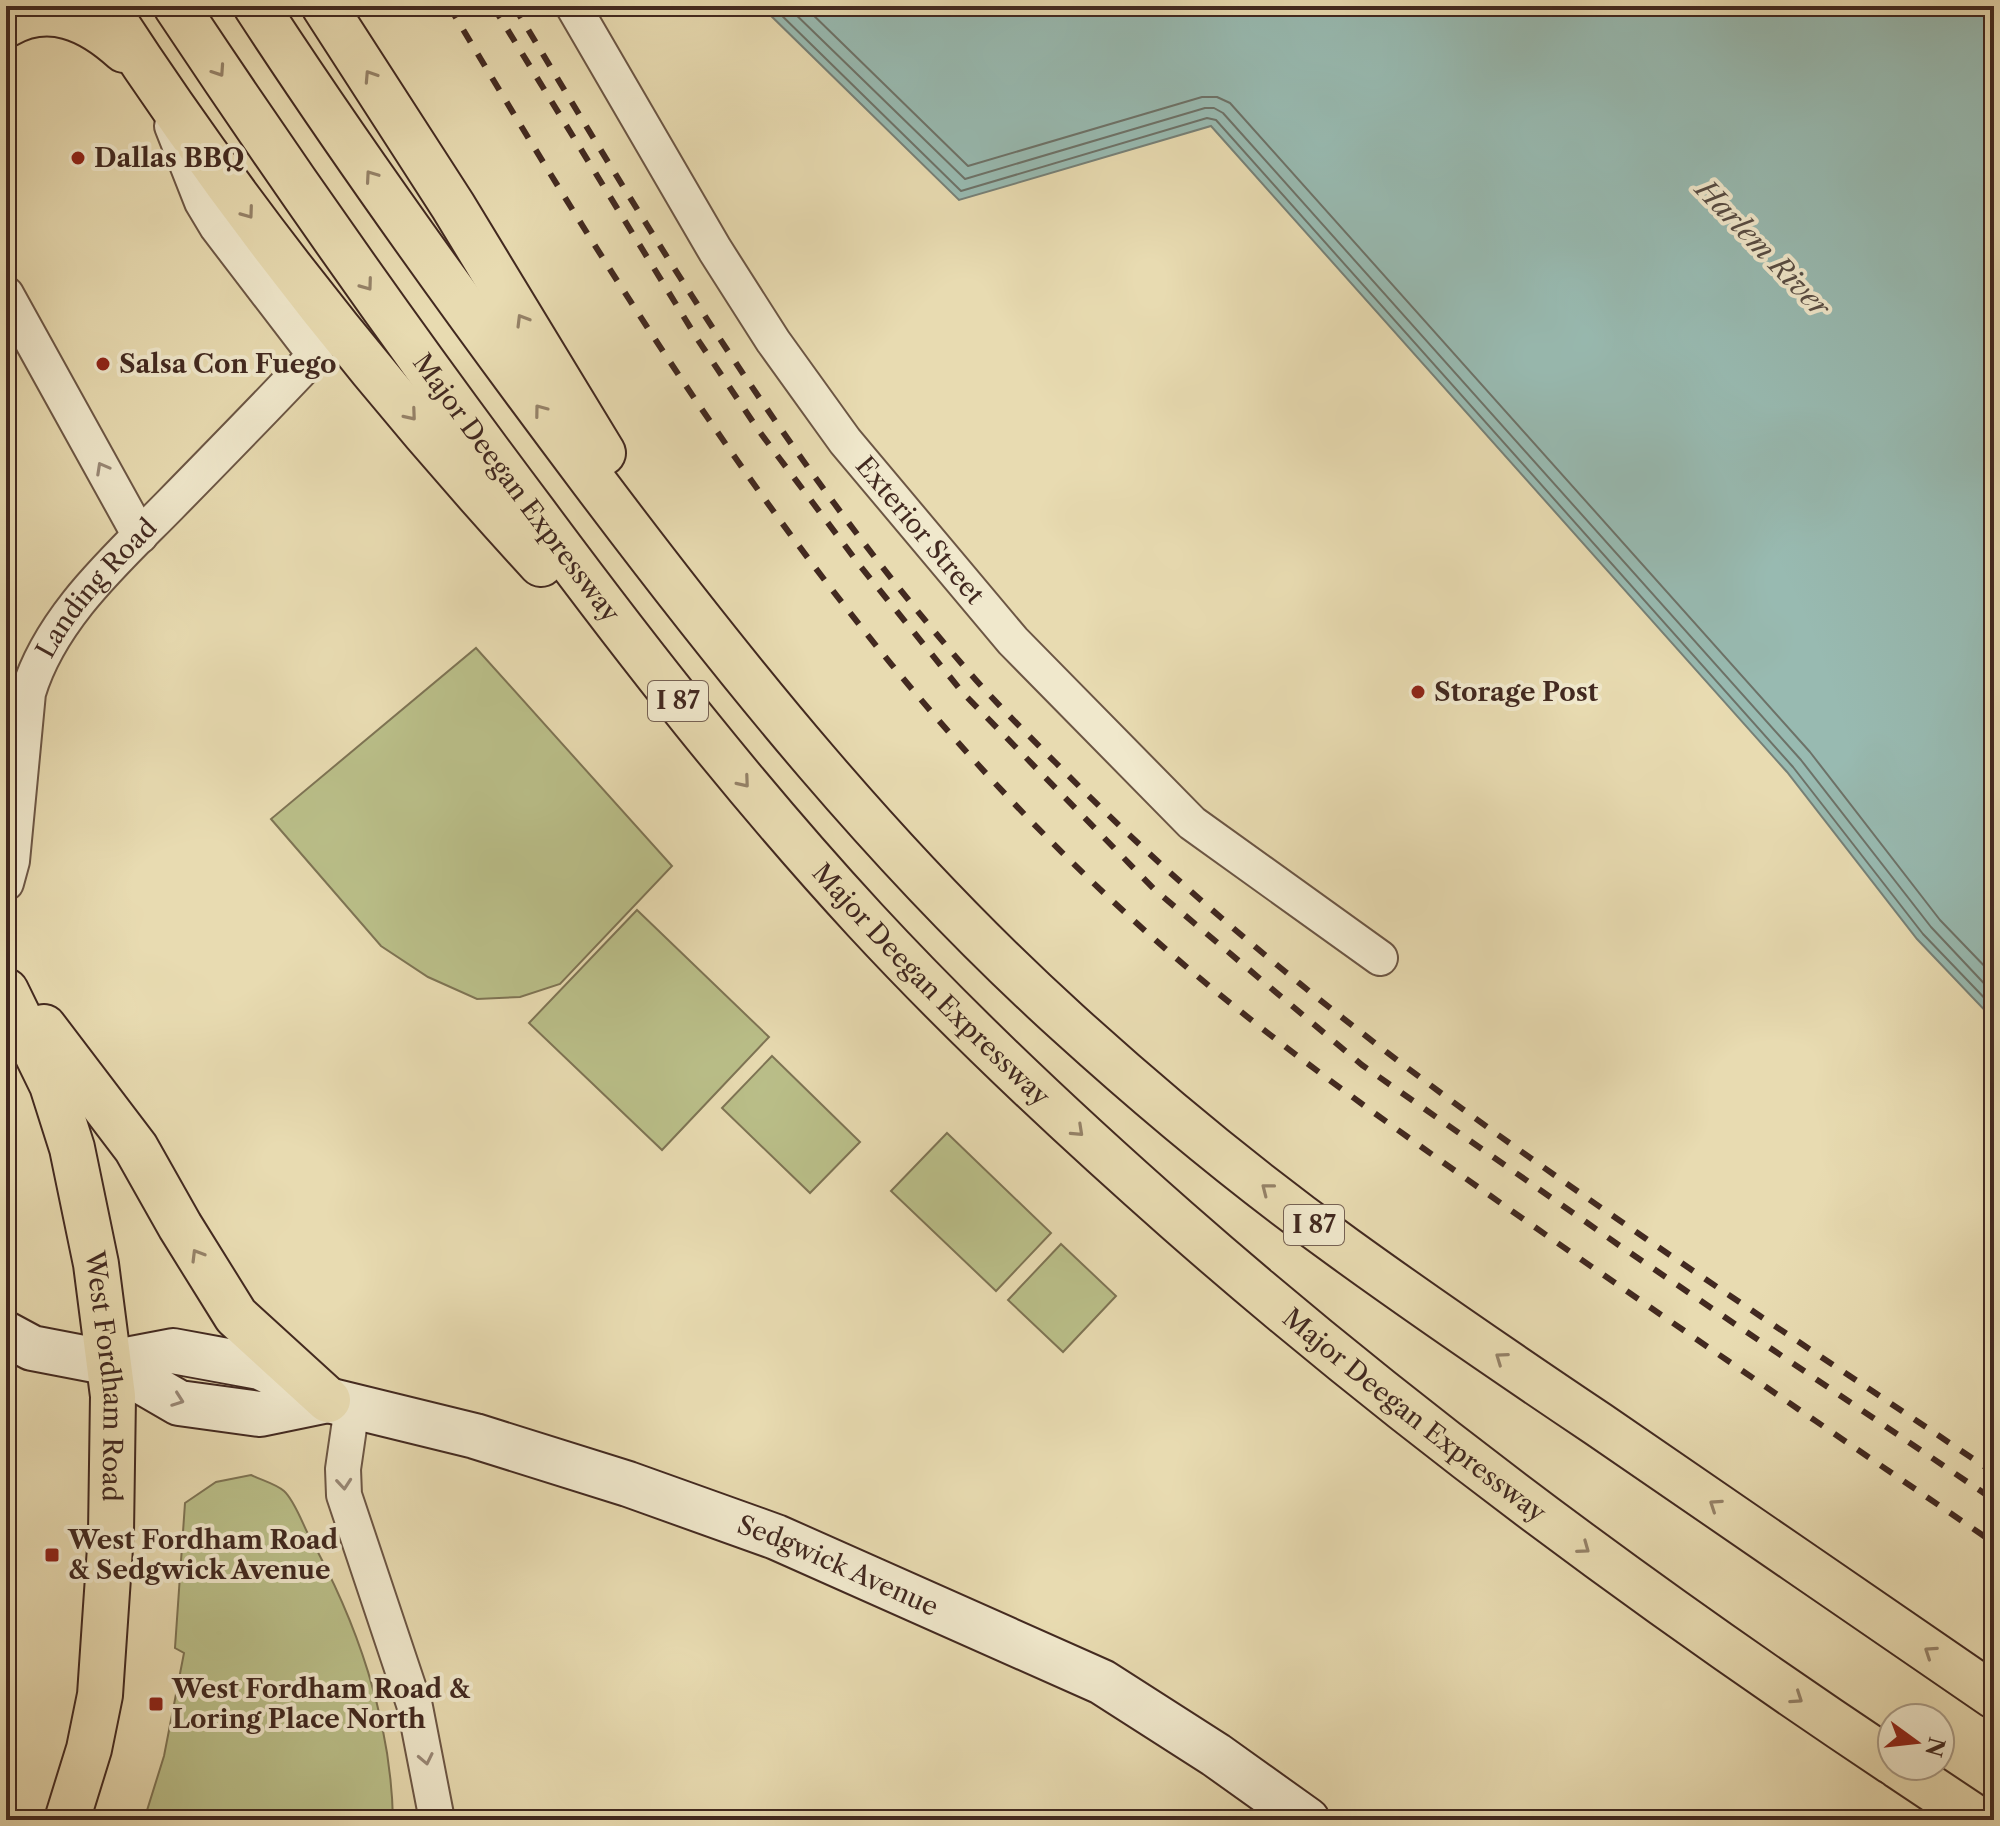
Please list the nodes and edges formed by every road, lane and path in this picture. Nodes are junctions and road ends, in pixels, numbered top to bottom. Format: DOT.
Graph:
graph roads {
  1 [pos="105,6"];
  2 [pos="176,6"];
  3 [pos="256,6"];
  4 [pos="324,6"];
  5 [pos="573,6"];
  6 [pos="6,25"];
  7 [pos="154,81"];
  8 [pos="6,294"];
  9 [pos="140,536"];
  10 [pos="723,650"];
  11 [pos="711,742"];
  12 [pos="6,883"];
  13 [pos="1380,958"];
  14 [pos="6,978"];
  15 [pos="6,991"];
  16 [pos="6,1334"];
  17 [pos="110,1363"];
  18 [pos="340,1403"];
  19 [pos="1994,1696"];
  20 [pos="1876,1751"];
  21 [pos="1922,1782"];
  22 [pos="67,1820"];
  23 [pos="437,1820"];
  24 [pos="1307,1820"];
  25 [pos="1979,1820"];
  1 -- 7 [label="main road"];
  2 -- 11 [label="main road, Major Deegan Expressway / I 87, one-way"];
  10 -- 3 [label="main road, I 87, one-way"];
  10 -- 4 [label="main road, one-way"];
  5 -- 13 [label="street, Exterior Street"];
  6 -- 7 [label="main road"];
  7 -- 9 [label="street, Landing Road"];
  7 -- 11 [label="main road, one-way"];
  9 -- 8 [label="street, one-way"];
  9 -- 12 [label="street, Landing Road"];
  19 -- 10 [label="main road, I 87, one-way"];
  11 -- 20 [label="main road, Major Deegan Expressway / I 87, one-way"];
  18 -- 14 [label="main road, one-way"];
  15 -- 17 [label="main road, West Fordham Road"];
  16 -- 17 [label="main road, Sedgwick Avenue"];
  17 -- 18 [label="main road, Sedgwick Avenue"];
  17 -- 22 [label="main road, West Fordham Road"];
  18 -- 23 [label="street, one-way"];
  18 -- 24 [label="main road, Sedgwick Avenue"];
  21 -- 25 [label="main road"];
}
